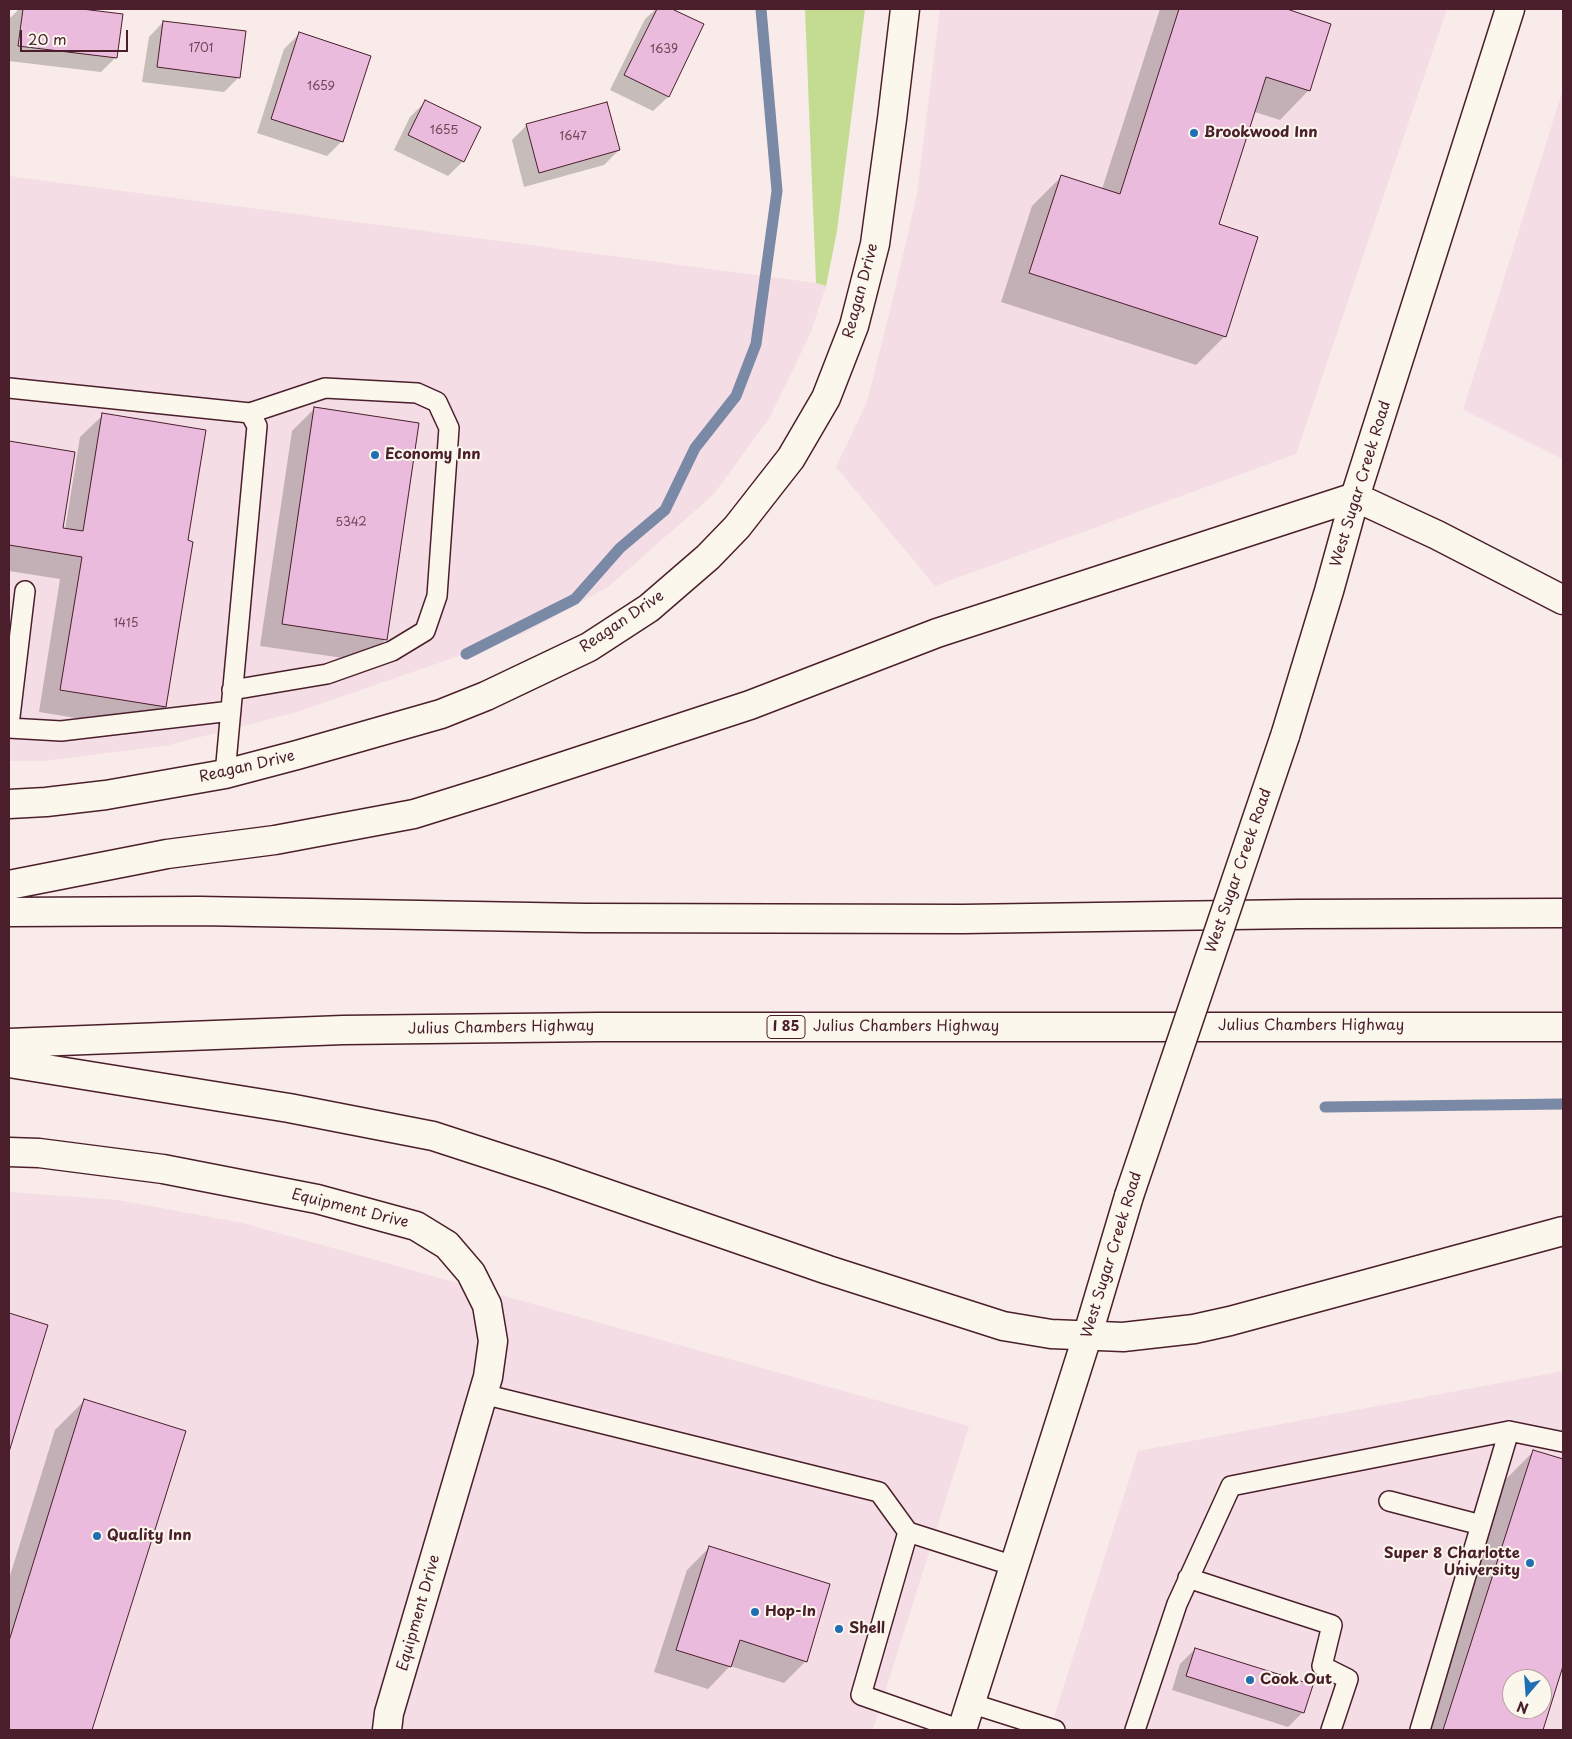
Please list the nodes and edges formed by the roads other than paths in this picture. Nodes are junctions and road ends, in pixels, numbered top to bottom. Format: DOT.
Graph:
graph roads {
  1 [pos="905,9"];
  2 [pos="1510,9"];
  3 [pos="9,388"];
  4 [pos="250,413"];
  5 [pos="1356,497"];
  6 [pos="25,591"];
  7 [pos="1563,600"];
  8 [pos="232,690"];
  9 [pos="231,710"];
  10 [pos="9,726"];
  11 [pos="224,774"];
  12 [pos="9,804"];
  13 [pos="9,885"];
  14 [pos="9,912"];
  15 [pos="1563,913"];
  16 [pos="1563,1026"];
  17 [pos="9,1043"];
  18 [pos="9,1063"];
  19 [pos="9,1152"];
  20 [pos="1563,1231"];
  21 [pos="1087,1337"];
  22 [pos="483,1394"];
  23 [pos="1509,1431"];
  24 [pos="1563,1442"];
  25 [pos="1389,1501"];
  26 [pos="1481,1525"];
  27 [pos="908,1532"];
  28 [pos="1014,1566"];
  29 [pos="1188,1578"];
  30 [pos="970,1703"];
  31 [pos="387,1730"];
  32 [pos="961,1730"];
  33 [pos="1055,1730"];
  34 [pos="1136,1730"];
  35 [pos="1331,1730"];
  36 [pos="1420,1730"];
  1 -- 11 [label="main road, Reagan Drive"];
  2 -- 5 [label="main road, West Sugar Creek Road"];
  3 -- 4 [label="lane"];
  4 -- 8 [label="lane"];
  4 -- 8 [label="lane"];
  5 -- 7 [label="main road"];
  5 -- 13 [label="main road"];
  5 -- 21 [label="main road, West Sugar Creek Road, bridge"];
  6 -- 10 [label="lane"];
  8 -- 9 [label="lane"];
  9 -- 10 [label="lane"];
  9 -- 11 [label="lane"];
  11 -- 12 [label="main road, Reagan Drive"];
  14 -- 15 [label="main road"];
  16 -- 17 [label="main road, Julius Chambers Highway / I 85"];
  18 -- 21 [label="main road"];
  19 -- 22 [label="main road, Equipment Drive"];
  20 -- 21 [label="main road"];
  21 -- 28 [label="main road, West Sugar Creek Road"];
  22 -- 27 [label="lane"];
  22 -- 31 [label="main road, Equipment Drive"];
  23 -- 24 [label="lane"];
  23 -- 26 [label="lane"];
  23 -- 29 [label="lane"];
  25 -- 26 [label="lane"];
  26 -- 36 [label="lane"];
  27 -- 28 [label="lane"];
  27 -- 32 [label="lane"];
  28 -- 30 [label="main road, West Sugar Creek Road"];
  29 -- 34 [label="lane"];
  29 -- 35 [label="lane"];
  30 -- 32 [label="main road, West Sugar Creek Road"];
  30 -- 33 [label="lane"];
}
